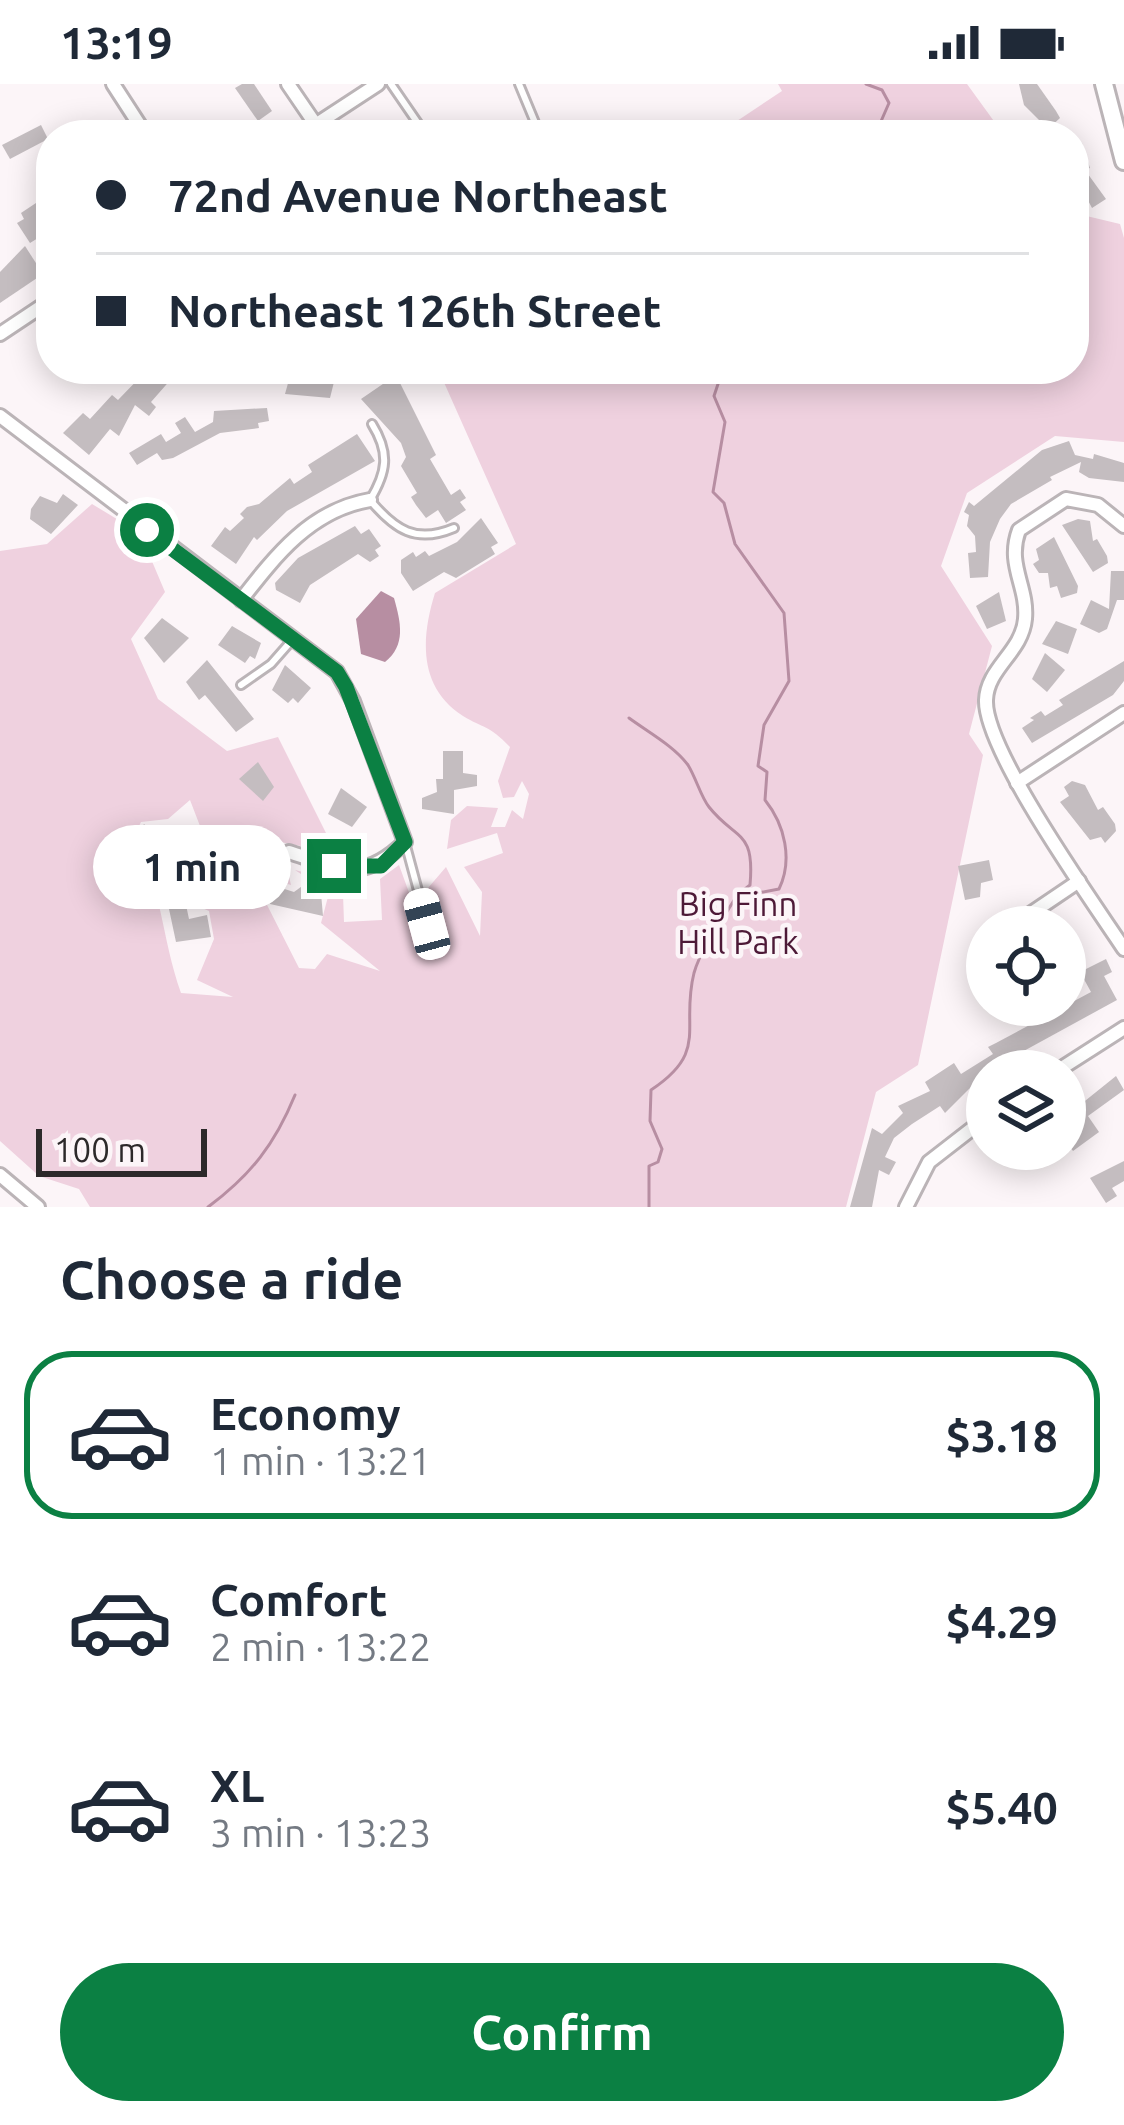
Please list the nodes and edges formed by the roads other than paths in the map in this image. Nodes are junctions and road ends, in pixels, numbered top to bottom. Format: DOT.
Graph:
graph roads {
  1 [pos="113,84"];
  2 [pos="288,84"];
  3 [pos="378,84"];
  4 [pos="391,84"];
  5 [pos="519,84"];
  6 [pos="1104,84"];
  7 [pos="136,120"];
  8 [pos="313,120"];
  9 [pos="324,120"];
  10 [pos="416,120"];
  11 [pos="534,120"];
  12 [pos="1124,161"];
  13 [pos="36,310"];
  14 [pos="0,334"];
  15 [pos="0,416"];
  16 [pos="372,424"];
  17 [pos="370,500"];
  18 [pos="1124,526"];
  19 [pos="454,528"];
  20 [pos="241,600"];
  21 [pos="293,638"];
  22 [pos="241,685"];
  23 [pos="1124,713"];
  24 [pos="1016,783"];
  25 [pos="405,842"];
  26 [pos="290,852"];
  27 [pos="1079,881"];
  28 [pos="1042,906"];
  29 [pos="427,924"];
  30 [pos="1124,949"];
  31 [pos="1124,1028"];
  32 [pos="1086,1052"];
  33 [pos="966,1133"];
  34 [pos="0,1175"];
  35 [pos="908,1200"];
  36 [pos="38,1207"];
  1 -- 7 [label="street"];
  2 -- 8 [label="street"];
  3 -- 9 [label="street"];
  4 -- 10 [label="lane"];
  5 -- 11 [label="lane"];
  6 -- 12 [label="main road"];
  13 -- 14 [label="street"];
  15 -- 20 [label="street"];
  16 -- 17 [label="lane"];
  17 -- 19 [label="lane"];
  17 -- 20 [label="street"];
  18 -- 24 [label="street"];
  20 -- 21 [label="street"];
  21 -- 22 [label="lane"];
  21 -- 25 [label="street"];
  23 -- 24 [label="street"];
  24 -- 27 [label="street"];
  25 -- 26 [label="street"];
  25 -- 29 [label="lane"];
  27 -- 28 [label="street"];
  27 -- 30 [label="street"];
  31 -- 32 [label="street"];
  33 -- 35 [label="street"];
  34 -- 36 [label="street"];
}
